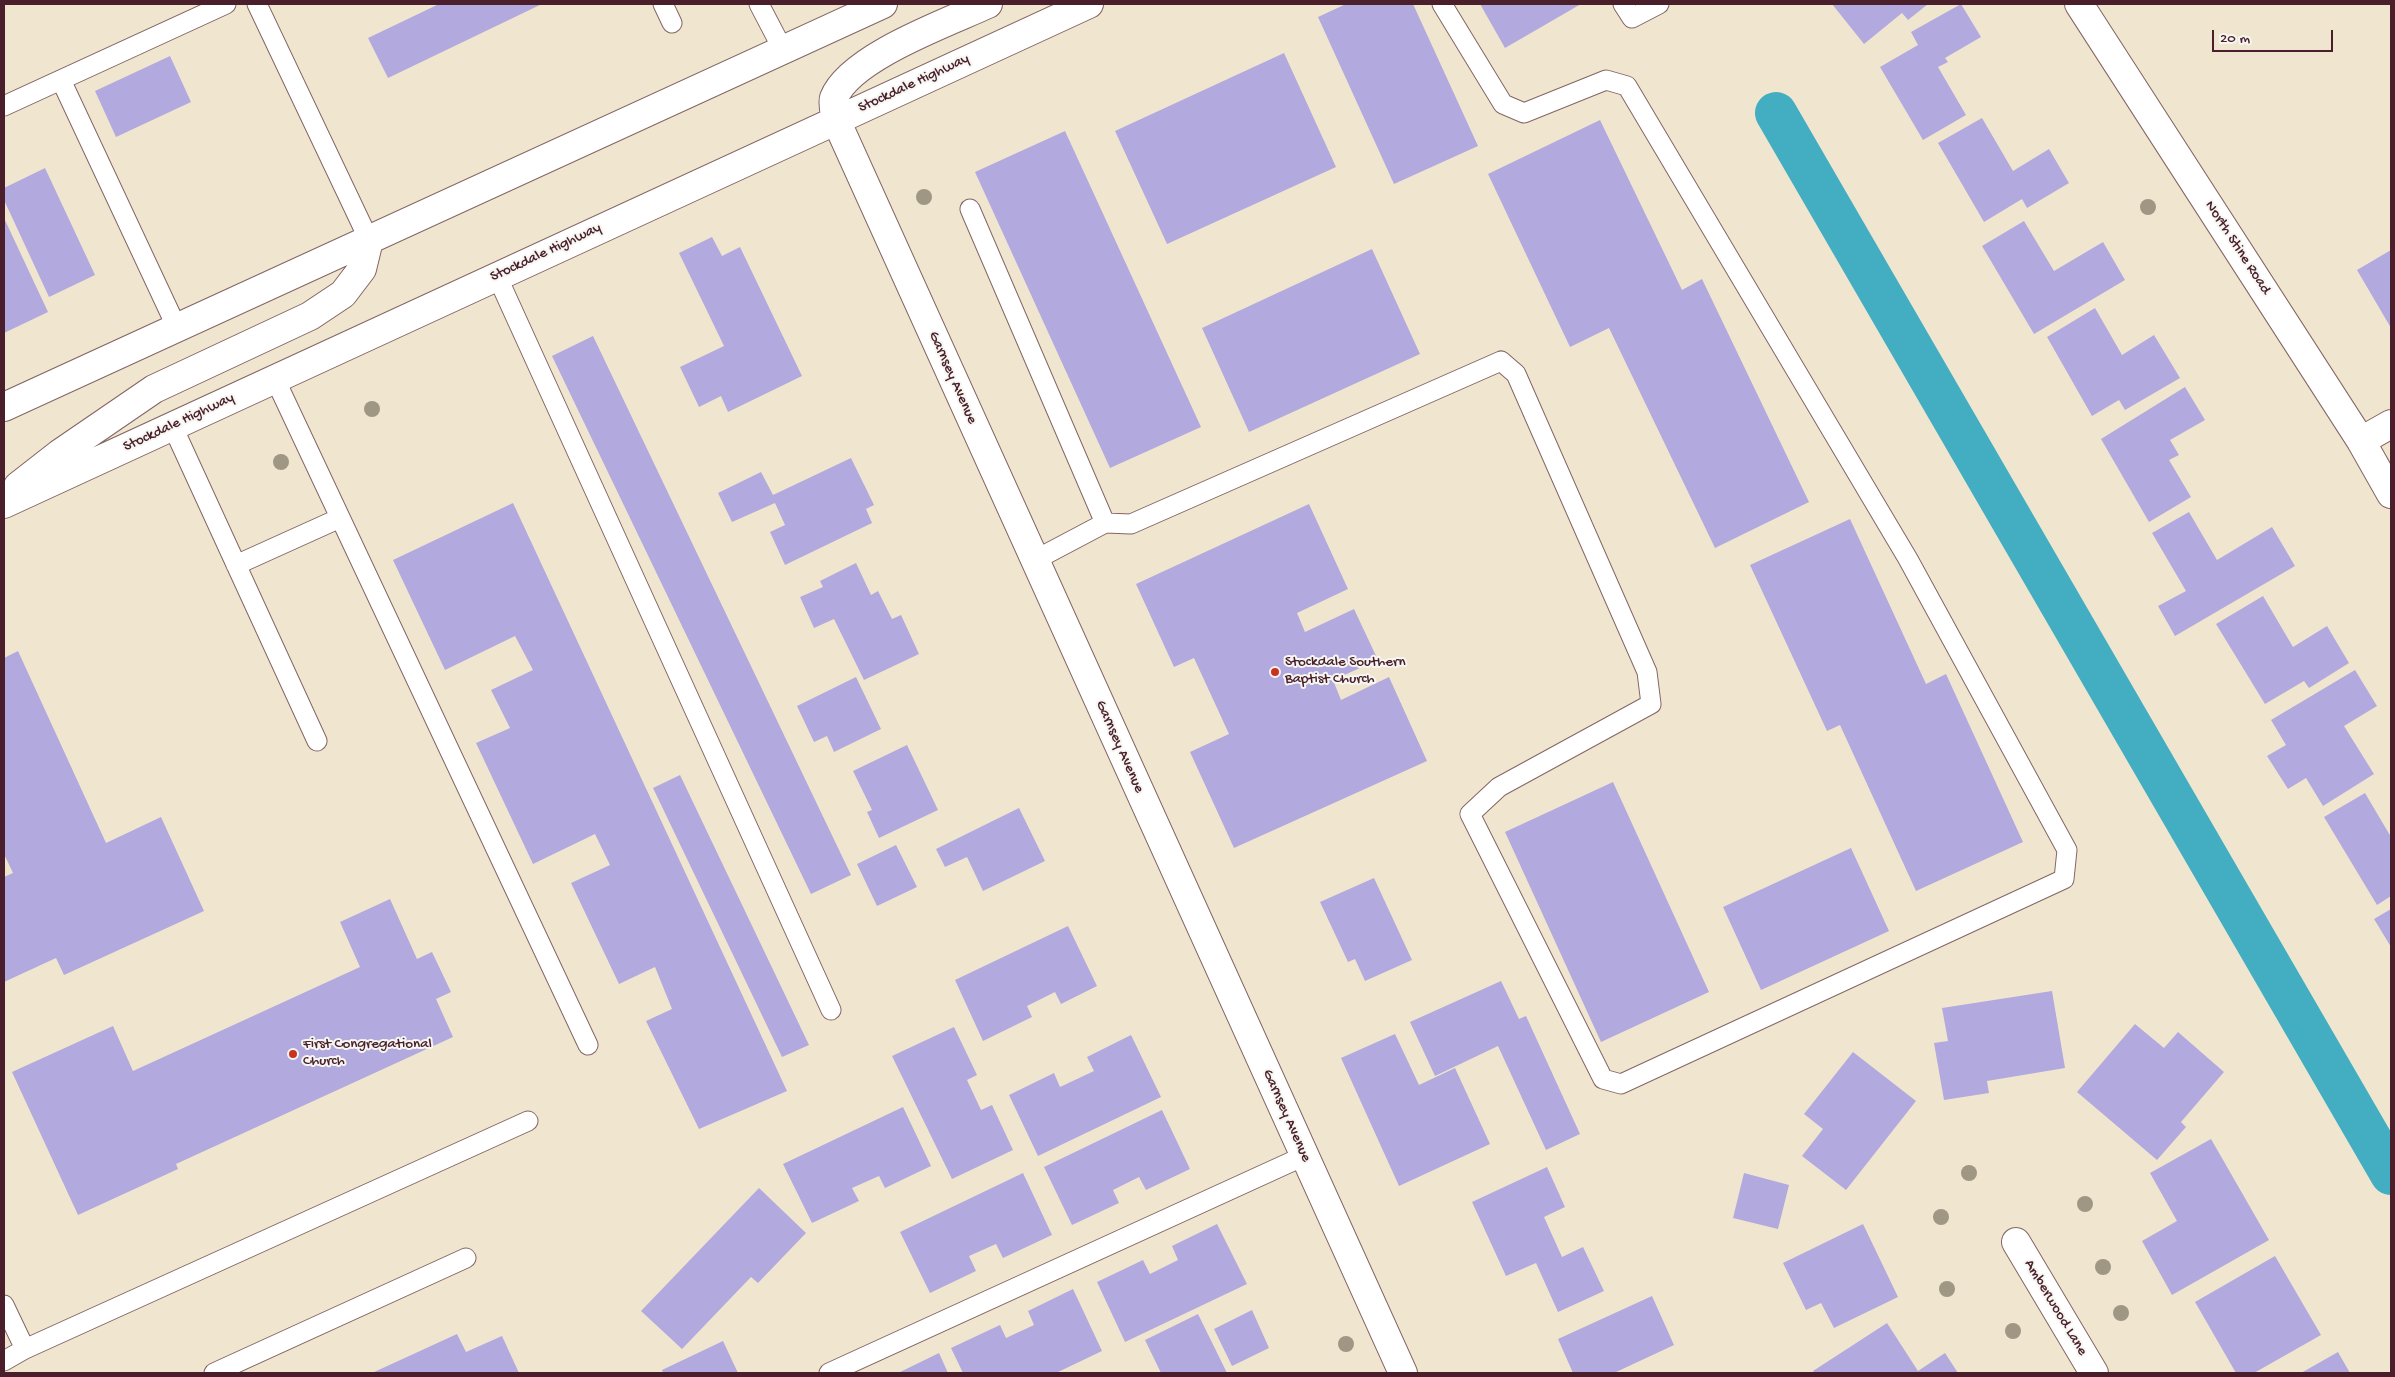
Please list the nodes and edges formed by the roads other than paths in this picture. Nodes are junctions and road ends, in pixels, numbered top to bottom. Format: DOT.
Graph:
graph roads {
  1 [pos="226,4"];
  2 [pos="257,4"];
  3 [pos="664,4"];
  4 [pos="759,4"];
  5 [pos="883,4"];
  6 [pos="988,4"];
  7 [pos="1090,4"];
  8 [pos="1442,4"];
  9 [pos="1623,4"];
  10 [pos="1660,4"];
  11 [pos="2079,4"];
  12 [pos="672,23"];
  13 [pos="783,50"];
  14 [pos="61,80"];
  15 [pos="4,106"];
  16 [pos="836,120"];
  17 [pos="970,209"];
  18 [pos="369,240"];
  19 [pos="498,276"];
  20 [pos="177,328"];
  21 [pos="275,379"];
  22 [pos="4,407"];
  23 [pos="2391,424"];
  24 [pos="172,425"];
  25 [pos="2362,441"];
  26 [pos="2391,494"];
  27 [pos="4,498"];
  28 [pos="4,504"];
  29 [pos="340,518"];
  30 [pos="1105,522"];
  31 [pos="1034,560"];
  32 [pos="236,565"];
  33 [pos="317,741"];
  34 [pos="831,1010"];
  35 [pos="588,1045"];
  36 [pos="528,1121"];
  37 [pos="1304,1156"];
  38 [pos="2016,1242"];
  39 [pos="466,1258"];
  40 [pos="4,1305"];
  41 [pos="25,1349"];
  42 [pos="4,1361"];
  43 [pos="214,1373"];
  44 [pos="829,1373"];
  45 [pos="1403,1373"];
  46 [pos="2094,1373"];
  1 -- 14 [label="lane"];
  2 -- 18 [label="lane"];
  3 -- 12 [label="lane"];
  4 -- 13 [label="lane"];
  5 -- 13 [label="main road"];
  6 -- 16 [label="main road"];
  7 -- 16 [label="main road, Stockdale Highway"];
  8 -- 30 [label="lane"];
  9 -- 10 [label="lane"];
  11 -- 25 [label="main road, North Stine Road"];
  13 -- 18 [label="main road"];
  14 -- 15 [label="lane"];
  14 -- 20 [label="lane"];
  16 -- 19 [label="main road, Stockdale Highway"];
  16 -- 31 [label="main road, Garnsey Avenue"];
  17 -- 30 [label="lane"];
  18 -- 20 [label="main road"];
  18 -- 27 [label="main road"];
  19 -- 21 [label="main road, Stockdale Highway"];
  19 -- 34 [label="lane"];
  20 -- 22 [label="main road"];
  21 -- 24 [label="main road, Stockdale Highway"];
  21 -- 29 [label="lane"];
  23 -- 25 [label="main road"];
  24 -- 28 [label="main road, Stockdale Highway"];
  24 -- 32 [label="lane"];
  25 -- 26 [label="main road, North Stine Road"];
  29 -- 32 [label="lane"];
  29 -- 35 [label="lane"];
  30 -- 31 [label="lane"];
  31 -- 37 [label="main road, Garnsey Avenue"];
  32 -- 33 [label="lane"];
  36 -- 41 [label="lane"];
  37 -- 44 [label="lane"];
  37 -- 45 [label="main road, Garnsey Avenue"];
  38 -- 46 [label="main road, Amberwood Lane"];
  39 -- 43 [label="lane"];
  40 -- 41 [label="lane"];
  41 -- 42 [label="lane"];
}
